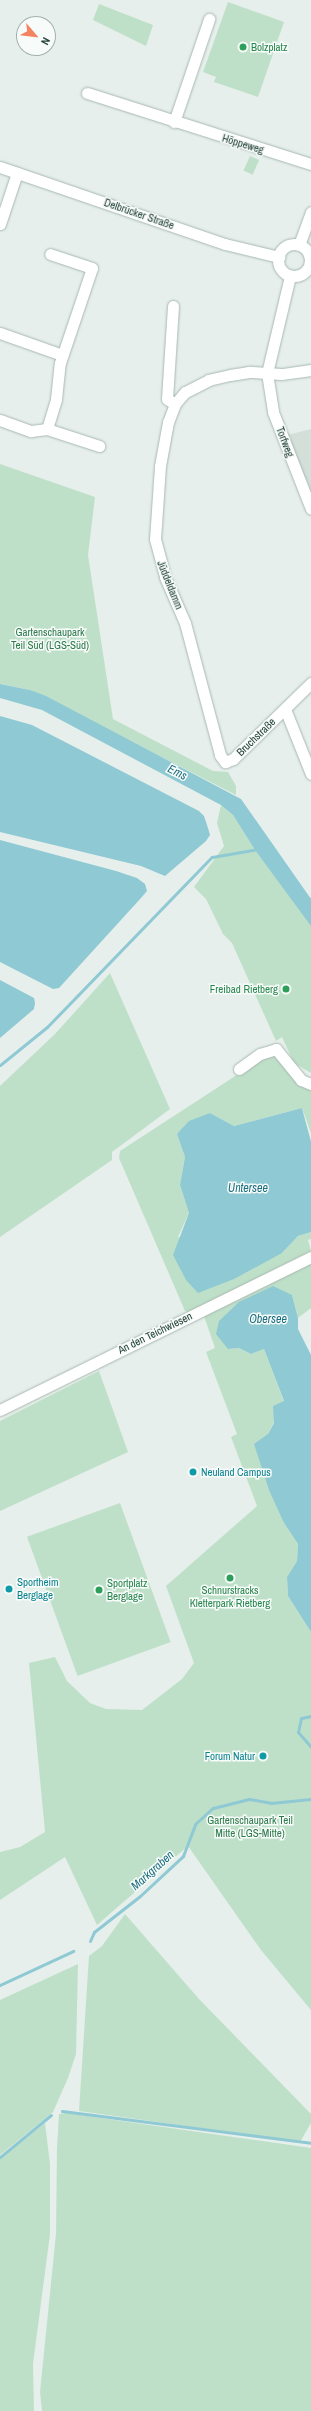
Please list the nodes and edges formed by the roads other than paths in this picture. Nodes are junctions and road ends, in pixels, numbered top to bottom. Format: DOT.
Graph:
graph roads {
  1 [pos="209,19"];
  2 [pos="87,93"];
  3 [pos="174,122"];
  4 [pos="311,164"];
  5 [pos="0,167"];
  6 [pos="18,173"];
  7 [pos="311,212"];
  8 [pos="0,224"];
  9 [pos="300,245"];
  10 [pos="50,254"];
  11 [pos="278,257"];
  12 [pos="310,267"];
  13 [pos="290,276"];
  14 [pos="173,306"];
  15 [pos="0,333"];
  16 [pos="62,355"];
  17 [pos="311,370"];
  18 [pos="267,373"];
  19 [pos="175,404"];
  20 [pos="0,420"];
  21 [pos="47,429"];
  22 [pos="99,446"];
  23 [pos="311,509"];
  24 [pos="311,683"];
  25 [pos="285,709"];
  26 [pos="225,762"];
  27 [pos="311,774"];
  28 [pos="239,1069"];
  29 [pos="311,1084"];
  30 [pos="311,1257"];
  31 [pos="0,1410"];
  1 -- 3 [label="street"];
  2 -- 3 [label="street, Höppeweg"];
  3 -- 4 [label="street, Höppeweg"];
  5 -- 6 [label="street, Delbrücker Straße"];
  6 -- 8 [label="street"];
  6 -- 11 [label="street, Delbrücker Straße"];
  7 -- 9 [label="street"];
  9 -- 11 [label="street"];
  9 -- 12 [label="street"];
  10 -- 16 [label="street"];
  11 -- 13 [label="street"];
  12 -- 13 [label="street"];
  13 -- 18 [label="street, Torfweg"];
  14 -- 19 [label="street"];
  15 -- 16 [label="street"];
  16 -- 21 [label="street"];
  17 -- 18 [label="street"];
  18 -- 19 [label="street, Jüddeldamm"];
  18 -- 23 [label="street, Torfweg"];
  19 -- 26 [label="street, Jüddeldamm"];
  20 -- 21 [label="street"];
  21 -- 22 [label="street"];
  24 -- 25 [label="street, Bruchstraße"];
  25 -- 26 [label="street, Bruchstraße"];
  25 -- 27 [label="street, Bruchstraße"];
  28 -- 29 [label="street"];
  30 -- 31 [label="street, An den Teichwiesen"];
}
